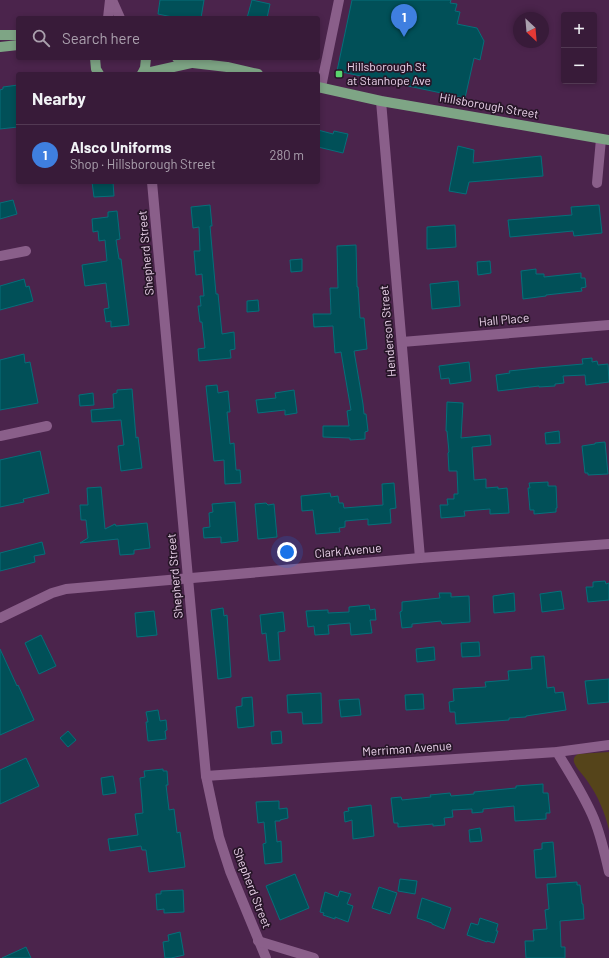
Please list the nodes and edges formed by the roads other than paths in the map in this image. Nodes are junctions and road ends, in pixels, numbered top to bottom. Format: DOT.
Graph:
graph roads {
  1 [pos="111,0"];
  2 [pos="338,0"];
  3 [pos="108,16"];
  4 [pos="119,16"];
  5 [pos="0,35"];
  6 [pos="16,35"];
  7 [pos="16,45"];
  8 [pos="0,47"];
  9 [pos="91,60"];
  10 [pos="95,60"];
  11 [pos="146,60"];
  12 [pos="183,60"];
  13 [pos="193,63"];
  14 [pos="98,72"];
  15 [pos="143,72"];
  16 [pos="151,72"];
  17 [pos="249,72"];
  18 [pos="320,87"];
  19 [pos="381,101"];
  20 [pos="605,140"];
  21 [pos="597,183"];
  22 [pos="152,184"];
  23 [pos="26,251"];
  24 [pos="0,256"];
  25 [pos="609,325"];
  26 [pos="402,342"];
  27 [pos="47,426"];
  28 [pos="0,436"];
  29 [pos="609,544"];
  30 [pos="420,558"];
  31 [pos="188,578"];
  32 [pos="0,618"];
  33 [pos="609,744"];
  34 [pos="557,752"];
  35 [pos="206,776"];
  36 [pos="609,872"];
  37 [pos="258,941"];
  38 [pos="266,958"];
  39 [pos="314,958"];
  1 -- 3 [label="street"];
  1 -- 4 [label="street"];
  2 -- 18 [label="street"];
  5 -- 6 [label="main road"];
  7 -- 8 [label="main road"];
  9 -- 14 [label="main road"];
  10 -- 14 [label="main road"];
  11 -- 15 [label="main road"];
  12 -- 13 [label="main road"];
  13 -- 16 [label="main road"];
  13 -- 17 [label="main road"];
  18 -- 19 [label="main road, Hillsborough Street"];
  19 -- 20 [label="main road, Hillsborough Street"];
  19 -- 26 [label="street, Henderson Street"];
  20 -- 21 [label="street"];
  22 -- 31 [label="street, Shepherd Street"];
  23 -- 24 [label="street"];
  25 -- 26 [label="street, Hall Place"];
  26 -- 30 [label="street, Henderson Street"];
  27 -- 28 [label="street"];
  29 -- 30 [label="street, Clark Avenue"];
  30 -- 31 [label="street, Clark Avenue"];
  31 -- 32 [label="street, Clark Avenue"];
  31 -- 35 [label="street, Shepherd Street"];
  33 -- 34 [label="street, Merriman Avenue"];
  34 -- 35 [label="street, Merriman Avenue"];
  34 -- 36 [label="street"];
  35 -- 37 [label="street, Shepherd Street"];
  37 -- 38 [label="street, Shepherd Street"];
  37 -- 39 [label="street"];
}
